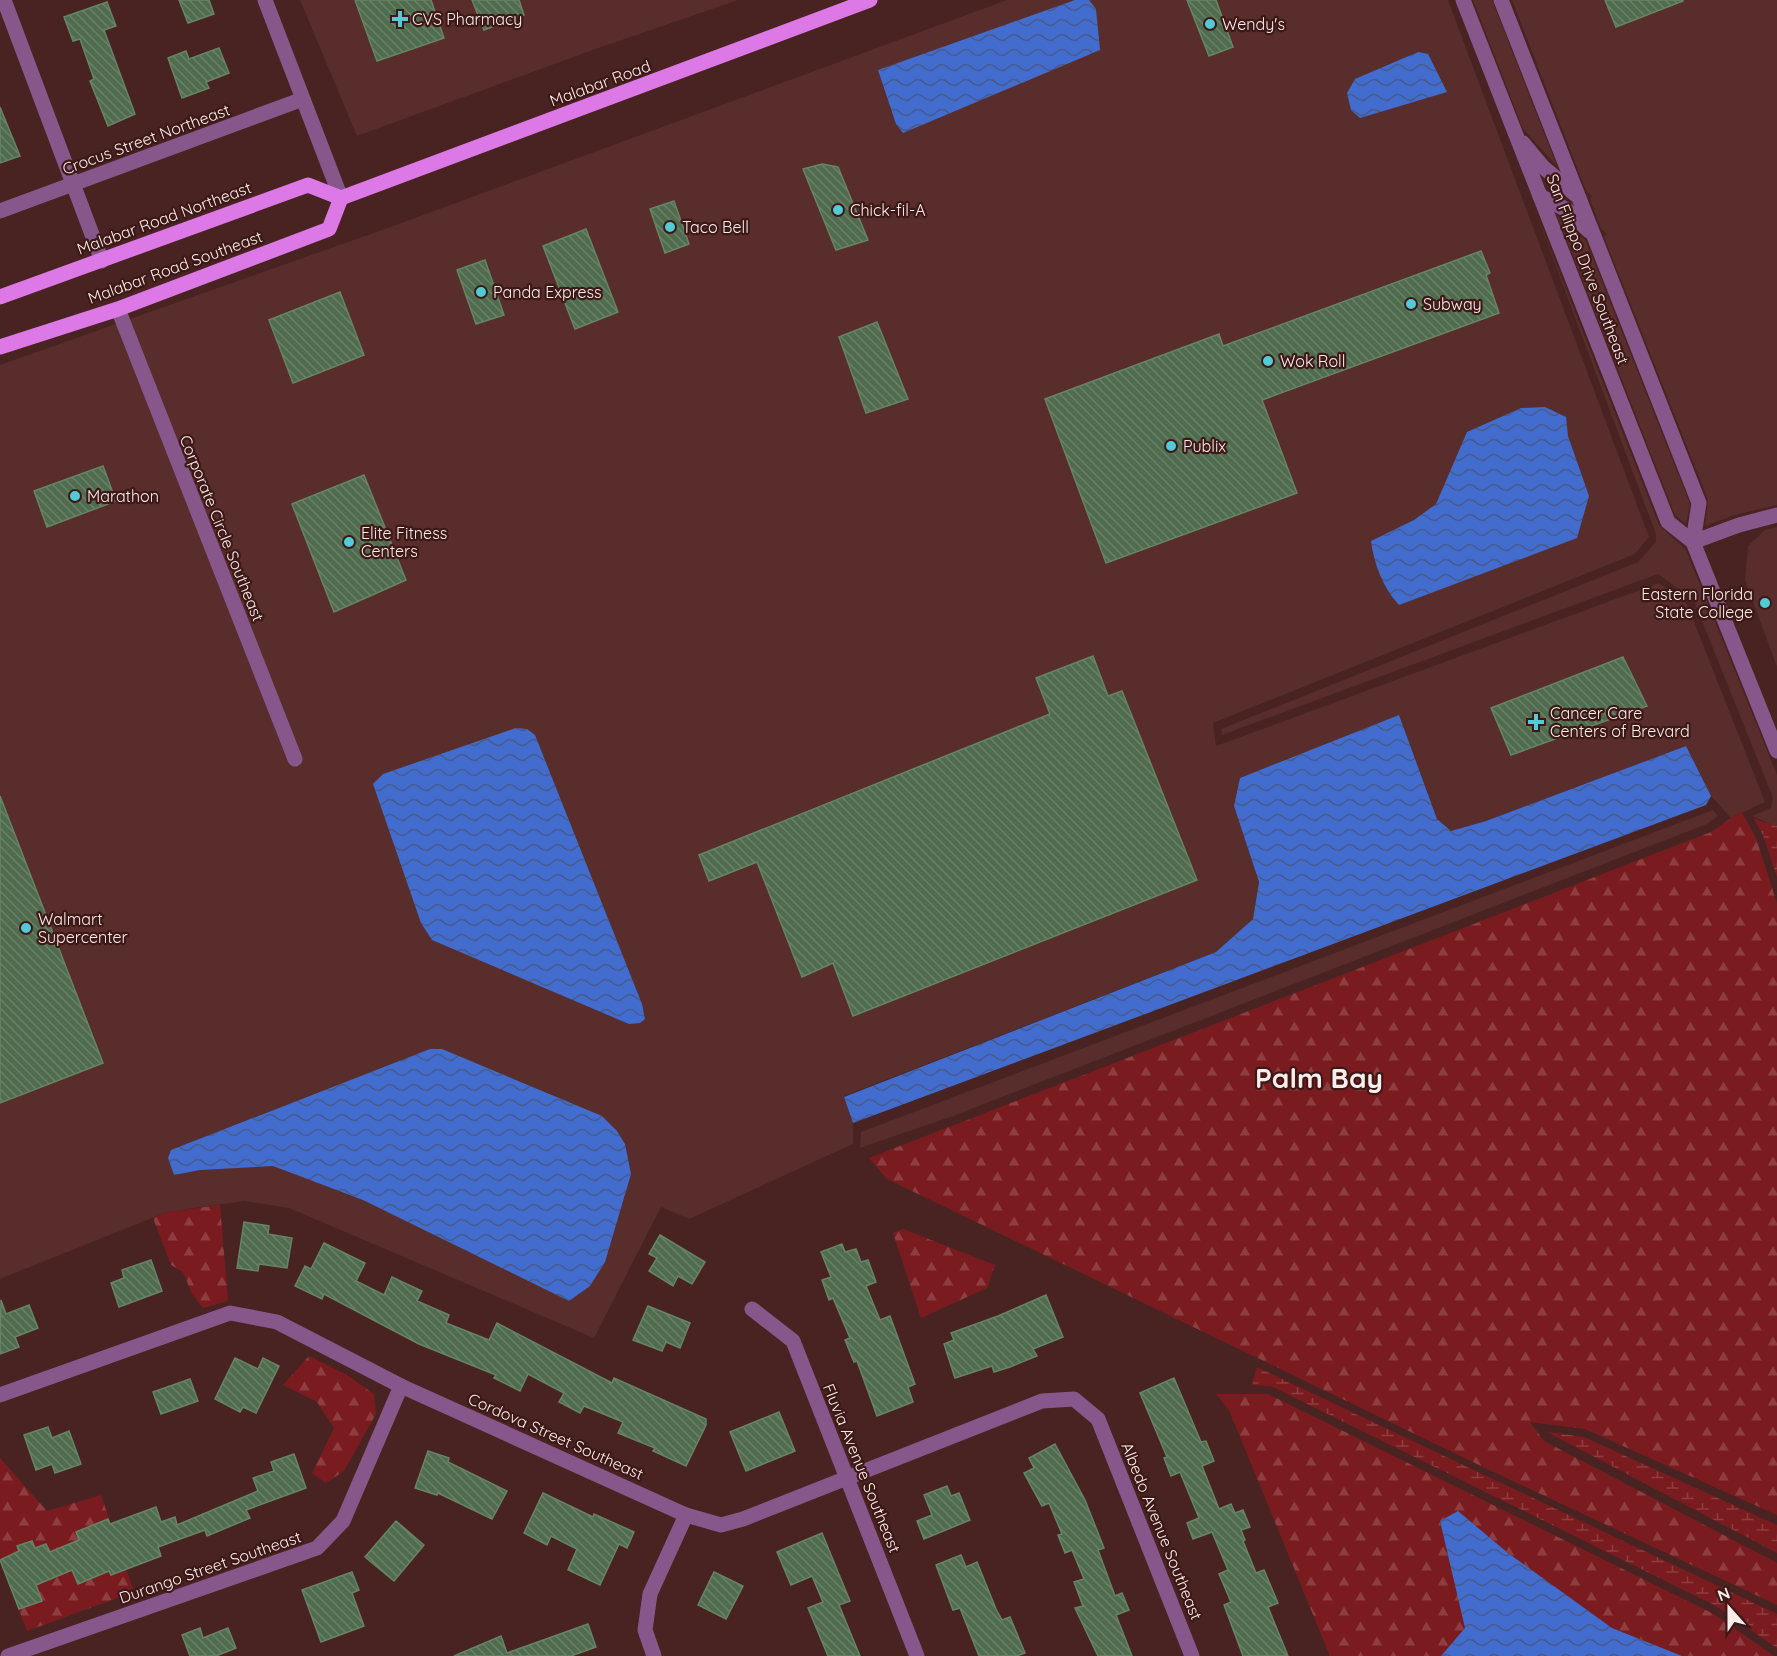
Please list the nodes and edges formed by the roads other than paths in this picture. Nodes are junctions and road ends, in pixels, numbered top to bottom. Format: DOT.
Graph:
graph roads {
  1 [pos="4,0"];
  2 [pos="266,0"];
  3 [pos="870,0"];
  4 [pos="1463,0"];
  5 [pos="1501,0"];
  6 [pos="303,99"];
  7 [pos="1515,134"];
  8 [pos="72,186"];
  9 [pos="1540,196"];
  10 [pos="341,198"];
  11 [pos="1579,198"];
  12 [pos="0,211"];
  13 [pos="1593,235"];
  14 [pos="102,261"];
  15 [pos="0,297"];
  16 [pos="118,309"];
  17 [pos="0,347"];
  18 [pos="1777,515"];
  19 [pos="1693,542"];
  20 [pos="1777,751"];
  21 [pos="295,759"];
  22 [pos="752,1310"];
  23 [pos="401,1386"];
  24 [pos="0,1395"];
  25 [pos="1098,1419"];
  26 [pos="847,1476"];
  27 [pos="686,1515"];
  28 [pos="8,1656"];
  29 [pos="654,1656"];
  30 [pos="917,1656"];
  31 [pos="1192,1656"];
  1 -- 8 [label="street"];
  2 -- 6 [label="street"];
  3 -- 10 [label="main road, Malabar Road"];
  4 -- 7 [label="street, San Filippo Drive Southeast"];
  5 -- 11 [label="street, San Filippo Drive Southeast"];
  6 -- 8 [label="street, Crocus Street Northeast"];
  6 -- 10 [label="street"];
  7 -- 9 [label="street, San Filippo Drive Southeast"];
  7 -- 11 [label="street"];
  8 -- 12 [label="street, Crocus Street Northeast"];
  8 -- 14 [label="street"];
  9 -- 13 [label="street"];
  9 -- 19 [label="street, San Filippo Drive Southeast"];
  10 -- 14 [label="main road, Malabar Road Northeast"];
  10 -- 16 [label="main road, Malabar Road Southeast"];
  11 -- 13 [label="street, San Filippo Drive Southeast"];
  13 -- 19 [label="street, San Filippo Drive Southeast"];
  14 -- 15 [label="main road, Malabar Road Northeast"];
  16 -- 17 [label="main road, Malabar Road Southeast"];
  16 -- 21 [label="street, Corporate Circle Southeast"];
  18 -- 19 [label="street"];
  19 -- 20 [label="street, San Filippo Drive Southeast"];
  22 -- 26 [label="street, Fluvia Avenue Southeast"];
  23 -- 24 [label="street, Cordova Street Southeast"];
  23 -- 27 [label="street, Cordova Street Southeast"];
  23 -- 28 [label="street, Durango Street Southeast"];
  25 -- 26 [label="street, Cordova Street Southeast"];
  25 -- 31 [label="street, Albedo Avenue Southeast"];
  26 -- 27 [label="street, Cordova Street Southeast"];
  26 -- 30 [label="street, Fluvia Avenue Southeast"];
  27 -- 29 [label="street"];
}
